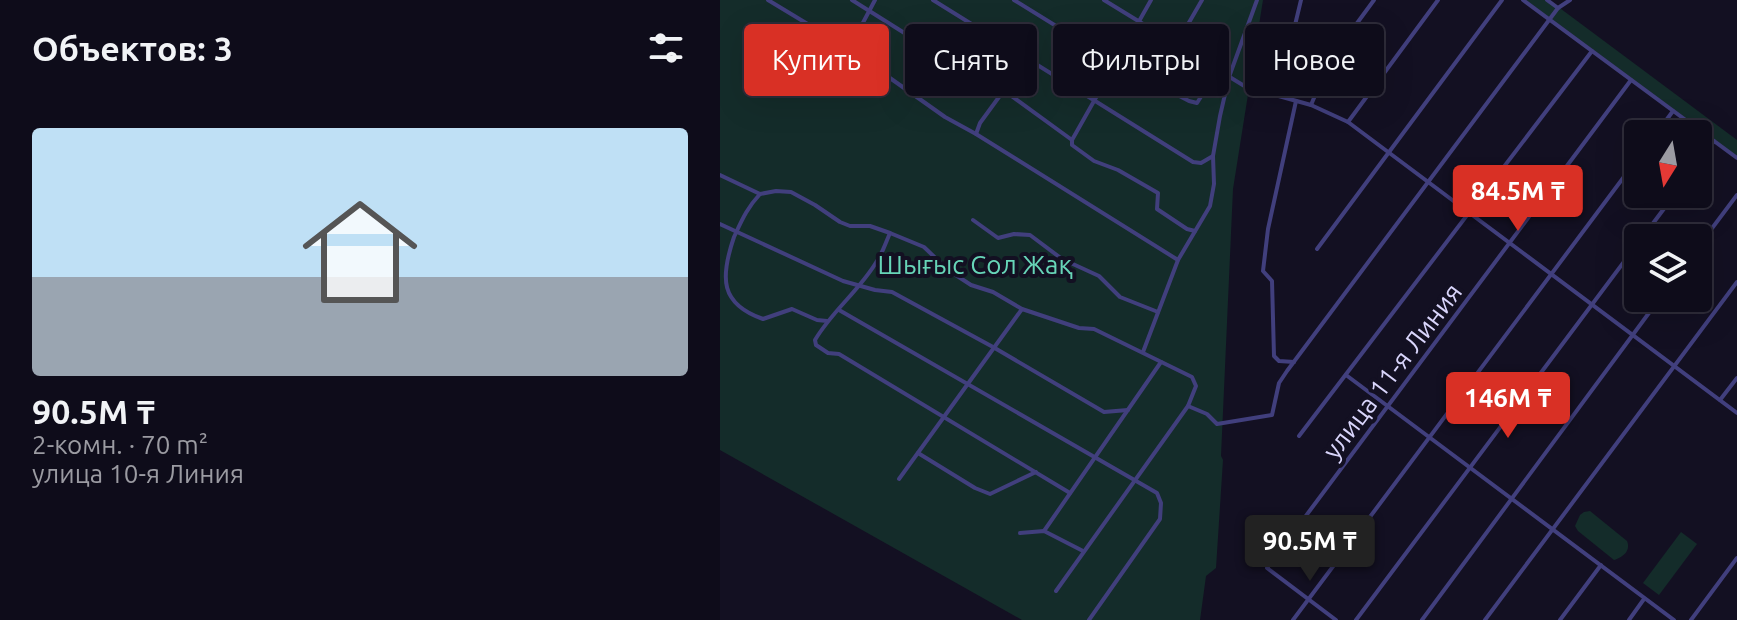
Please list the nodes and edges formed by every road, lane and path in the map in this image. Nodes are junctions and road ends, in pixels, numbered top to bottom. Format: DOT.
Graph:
graph roads {
  1 [pos="768,0"];
  2 [pos="852,0"];
  3 [pos="875,0"];
  4 [pos="933,0"];
  5 [pos="1014,0"];
  6 [pos="1104,0"];
  7 [pos="1151,0"];
  8 [pos="1202,0"];
  9 [pos="1257,0"];
  10 [pos="1301,0"];
  11 [pos="1374,0"];
  12 [pos="1438,0"];
  13 [pos="1502,0"];
  14 [pos="1523,0"];
  15 [pos="1547,0"];
  16 [pos="1570,0"];
  17 [pos="1558,8"];
  18 [pos="869,10"];
  19 [pos="1550,19"];
  20 [pos="1139,22"];
  21 [pos="808,24"];
  22 [pos="862,24"];
  23 [pos="973,24"];
  24 [pos="1053,24"];
  25 [pos="1142,24"];
  26 [pos="1188,24"];
  27 [pos="1295,24"];
  28 [pos="905,33"];
  29 [pos="1592,51"];
  30 [pos="1037,64"];
  31 [pos="889,77"];
  32 [pos="1229,77"];
  33 [pos="1631,80"];
  34 [pos="1245,86"];
  35 [pos="999,96"];
  36 [pos="1012,96"];
  37 [pos="1096,96"];
  38 [pos="1180,96"];
  39 [pos="1201,96"];
  40 [pos="1225,96"];
  41 [pos="1278,96"];
  42 [pos="1094,100"];
  43 [pos="1296,101"];
  44 [pos="1311,105"];
  45 [pos="1673,111"];
  46 [pos="1666,120"];
  47 [pos="1348,122"];
  48 [pos="976,134"];
  49 [pos="1072,140"];
  50 [pos="1714,141"];
  51 [pos="1712,144"];
  52 [pos="1389,153"];
  53 [pos="1213,156"];
  54 [pos="1737,158"];
  55 [pos="720,175"];
  56 [pos="1624,177"];
  57 [pos="1429,182"];
  58 [pos="760,194"];
  59 [pos="1737,195"];
  60 [pos="1469,214"];
  61 [pos="973,220"];
  62 [pos="720,224"];
  63 [pos="1712,228"];
  64 [pos="1195,231"];
  65 [pos="736,232"];
  66 [pos="890,233"];
  67 [pos="1509,244"];
  68 [pos="1317,249"];
  69 [pos="1178,260"];
  70 [pos="1624,262"];
  71 [pos="1551,275"];
  72 [pos="720,278"];
  73 [pos="1737,282"];
  74 [pos="859,285"];
  75 [pos="1592,305"];
  76 [pos="1022,309"];
  77 [pos="839,310"];
  78 [pos="1158,312"];
  79 [pos="1649,312"];
  80 [pos="827,321"];
  81 [pos="1632,335"];
  82 [pos="993,347"];
  83 [pos="1143,352"];
  84 [pos="1161,362"];
  85 [pos="1294,362"];
  86 [pos="1674,366"];
  87 [pos="1345,375"];
  88 [pos="1737,378"];
  89 [pos="968,382"];
  90 [pos="1720,400"];
  91 [pos="1188,406"];
  92 [pos="1387,407"];
  93 [pos="1128,410"];
  94 [pos="1737,413"];
  95 [pos="943,417"];
  96 [pos="1299,436"];
  97 [pos="1429,437"];
  98 [pos="917,453"];
  99 [pos="1095,457"];
  100 [pos="1470,467"];
  101 [pos="1036,472"];
  102 [pos="899,479"];
  103 [pos="1134,480"];
  104 [pos="1070,493"];
  105 [pos="1512,499"];
  106 [pos="1552,530"];
  107 [pos="1044,531"];
  108 [pos="1020,533"];
  109 [pos="1083,551"];
  110 [pos="1737,558"];
  111 [pos="1601,565"];
  112 [pos="1056,591"];
  113 [pos="1644,599"];
  114 [pos="1308,600"];
  115 [pos="1089,620"];
  116 [pos="1293,620"];
  117 [pos="1336,620"];
  118 [pos="1356,620"];
  119 [pos="1422,620"];
  120 [pos="1485,620"];
  121 [pos="1560,620"];
  122 [pos="1629,620"];
  123 [pos="1674,620"];
  124 [pos="1691,620"];
  1 -- 21 [label="street"];
  2 -- 18 [label="street"];
  3 -- 18 [label="street"];
  4 -- 23 [label="street"];
  5 -- 24 [label="street"];
  6 -- 20 [label="street"];
  7 -- 20 [label="street"];
  8 -- 26 [label="street"];
  9 -- 32 [label="street"];
  10 -- 27 [label="street"];
  11 -- 44 [label="street"];
  12 -- 47 [label="street"];
  13 -- 52 [label="street"];
  14 -- 19 [label="street"];
  15 -- 17 [label="street"];
  16 -- 17 [label="street"];
  17 -- 19 [label="street"];
  18 -- 22 [label="street"];
  18 -- 28 [label="street"];
  19 -- 29 [label="street"];
  19 -- 57 [label="street"];
  20 -- 25 [label="street"];
  29 -- 33 [label="street"];
  29 -- 60 [label="street"];
  30 -- 42 [label="street"];
  31 -- 48 [label="street"];
  32 -- 34 [label="street"];
  33 -- 45 [label="street"];
  33 -- 67 [label="street, улица 11-я Линия"];
  35 -- 48 [label="street"];
  36 -- 49 [label="street"];
  37 -- 42 [label="street"];
  38 -- 39 [label="street"];
  40 -- 53 [label="street"];
  41 -- 43 [label="street"];
  42 -- 49 [label="street"];
  42 -- 53 [label="street"];
  43 -- 44 [label="street"];
  43 -- 85 [label="street"];
  44 -- 47 [label="street"];
  45 -- 46 [label="street"];
  45 -- 50 [label="street"];
  47 -- 52 [label="street"];
  48 -- 69 [label="street"];
  49 -- 64 [label="street"];
  50 -- 51 [label="street"];
  50 -- 54 [label="street"];
  52 -- 57 [label="street"];
  52 -- 68 [label="street"];
  53 -- 64 [label="street"];
  55 -- 58 [label="street"];
  56 -- 71 [label="street"];
  57 -- 60 [label="street"];
  57 -- 85 [label="street"];
  58 -- 65 [label="street"];
  58 -- 66 [label="street"];
  59 -- 63 [label="street"];
  60 -- 67 [label="street"];
  60 -- 87 [label="street"];
  61 -- 78 [label="street"];
  62 -- 65 [label="street"];
  64 -- 69 [label="street"];
  65 -- 72 [label="street"];
  65 -- 74 [label="street"];
  66 -- 74 [label="street"];
  66 -- 76 [label="street"];
  67 -- 71 [label="street"];
  67 -- 92 [label="street, улица 11-я Линия"];
  69 -- 78 [label="street"];
  70 -- 75 [label="street"];
  71 -- 75 [label="street"];
  71 -- 97 [label="street"];
  72 -- 80 [label="street"];
  73 -- 86 [label="street"];
  74 -- 77 [label="street"];
  74 -- 82 [label="street"];
  75 -- 81 [label="street"];
  75 -- 100 [label="street"];
  76 -- 82 [label="street"];
  76 -- 83 [label="street"];
  77 -- 80 [label="street"];
  77 -- 89 [label="street"];
  78 -- 83 [label="street"];
  79 -- 81 [label="street"];
  80 -- 95 [label="street"];
  81 -- 86 [label="street"];
  81 -- 105 [label="street"];
  82 -- 89 [label="street"];
  82 -- 93 [label="street"];
  83 -- 84 [label="street"];
  84 -- 91 [label="street"];
  84 -- 93 [label="street"];
  85 -- 91 [label="street"];
  86 -- 90 [label="street"];
  86 -- 106 [label="street"];
  87 -- 92 [label="street"];
  87 -- 96 [label="street"];
  88 -- 90 [label="street"];
  89 -- 95 [label="street"];
  89 -- 99 [label="street"];
  90 -- 94 [label="street"];
  91 -- 103 [label="street"];
  92 -- 97 [label="street"];
  92 -- 114 [label="street, улица 11-я Линия"];
  93 -- 99 [label="street"];
  95 -- 98 [label="street"];
  95 -- 101 [label="street"];
  97 -- 100 [label="street"];
  97 -- 114 [label="street"];
  98 -- 101 [label="street"];
  98 -- 102 [label="street"];
  99 -- 103 [label="street"];
  99 -- 104 [label="street"];
  100 -- 105 [label="street"];
  100 -- 118 [label="street"];
  101 -- 104 [label="street"];
  103 -- 109 [label="street"];
  103 -- 115 [label="street"];
  104 -- 107 [label="street"];
  105 -- 106 [label="street"];
  105 -- 119 [label="street"];
  106 -- 111 [label="street"];
  106 -- 120 [label="street"];
  107 -- 108 [label="street"];
  107 -- 109 [label="street"];
  109 -- 112 [label="street"];
  110 -- 124 [label="street"];
  111 -- 113 [label="street"];
  111 -- 121 [label="street"];
  113 -- 122 [label="street"];
  113 -- 123 [label="street"];
  114 -- 116 [label="street"];
  114 -- 117 [label="street"];
}
